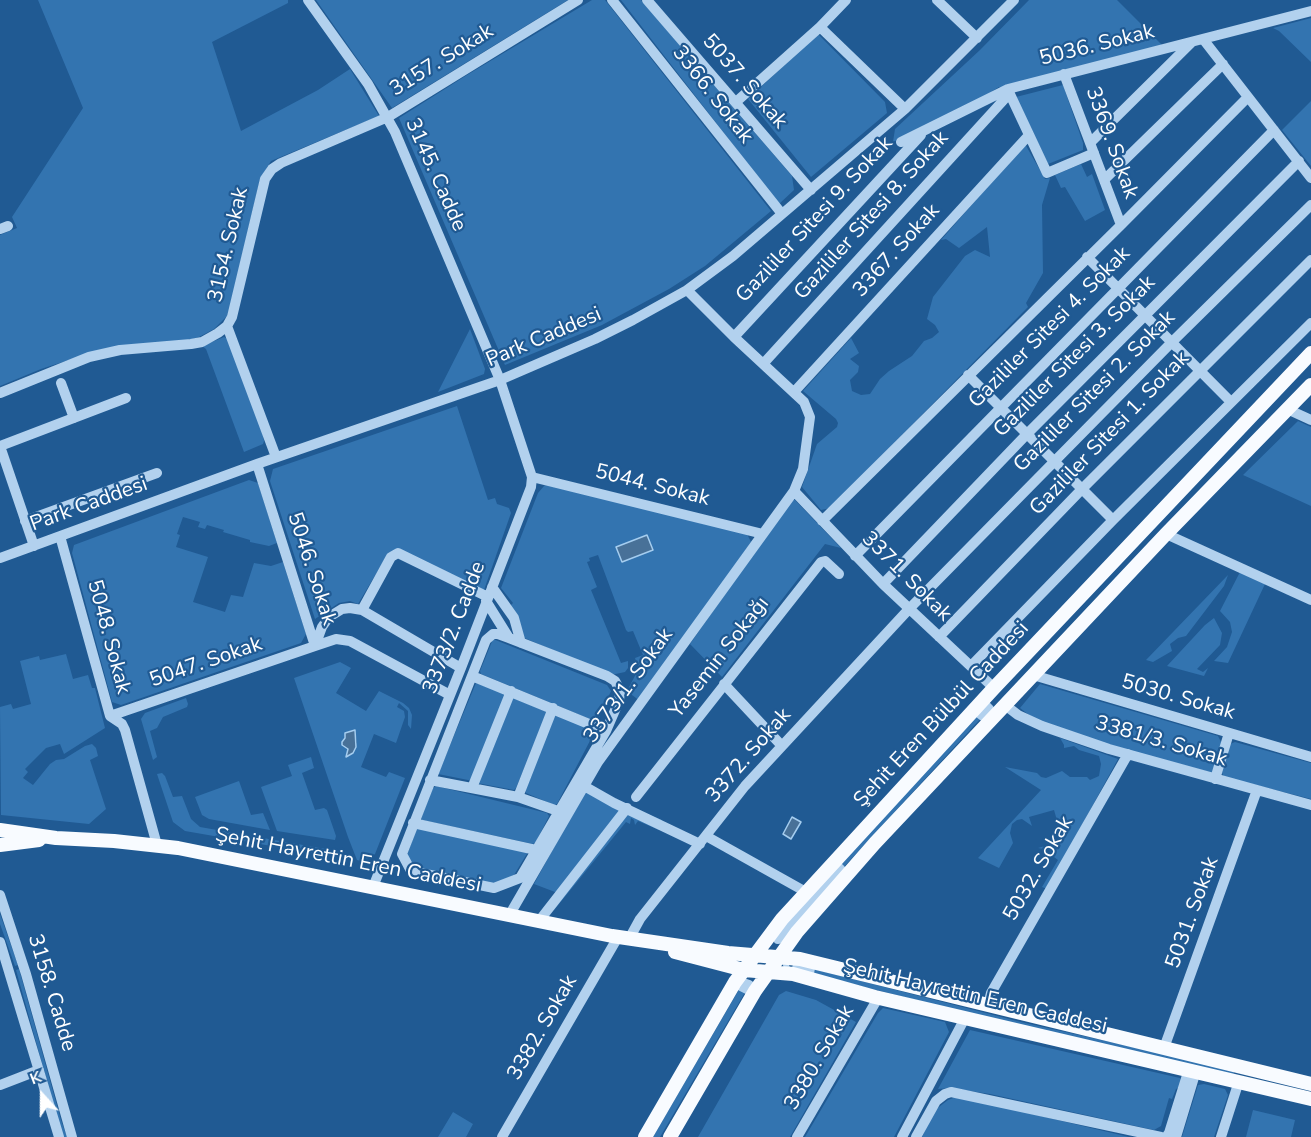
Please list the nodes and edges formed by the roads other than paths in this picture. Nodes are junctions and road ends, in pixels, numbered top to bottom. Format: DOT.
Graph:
graph roads {
  1 [pos="308,0"];
  2 [pos="578,0"];
  3 [pos="612,0"];
  4 [pos="647,0"];
  5 [pos="846,0"];
  6 [pos="937,0"];
  7 [pos="1014,0"];
  8 [pos="1311,11"];
  9 [pos="820,27"];
  10 [pos="977,38"];
  11 [pos="1198,40"];
  12 [pos="1223,64"];
  13 [pos="1064,74"];
  14 [pos="1009,91"];
  15 [pos="1248,97"];
  16 [pos="736,102"];
  17 [pos="905,109"];
  18 [pos="388,117"];
  19 [pos="926,130"];
  20 [pos="1274,130"];
  21 [pos="1029,135"];
  22 [pos="901,142"];
  23 [pos="1092,148"];
  24 [pos="1299,161"];
  25 [pos="1311,178"];
  26 [pos="1104,180"];
  27 [pos="811,190"];
  28 [pos="1311,206"];
  29 [pos="782,214"];
  30 [pos="1121,225"];
  31 [pos="1088,257"];
  32 [pos="1311,260"];
  33 [pos="1118,287"];
  34 [pos="687,290"];
  35 [pos="1145,315"];
  36 [pos="1311,323"];
  37 [pos="228,326"];
  38 [pos="734,337"];
  39 [pos="1172,342"];
  40 [pos="1311,353"];
  41 [pos="763,364"];
  42 [pos="1199,370"];
  43 [pos="968,375"];
  44 [pos="500,380"];
  45 [pos="1285,381"];
  46 [pos="61,383"];
  47 [pos="1306,390"];
  48 [pos="794,392"];
  49 [pos="0,393"];
  50 [pos="126,398"];
  51 [pos="1232,402"];
  52 [pos="1000,407"];
  53 [pos="1287,409"];
  54 [pos="74,418"];
  55 [pos="1311,420"];
  56 [pos="1026,435"];
  57 [pos="276,457"];
  58 [pos="1054,461"];
  59 [pos="257,464"];
  60 [pos="157,472"];
  61 [pos="532,477"];
  62 [pos="1082,489"];
  63 [pos="794,491"];
  64 [pos="1113,520"];
  65 [pos="25,521"];
  66 [pos="822,521"];
  67 [pos="763,534"];
  68 [pos="1166,534"];
  69 [pos="60,536"];
  70 [pos="34,546"];
  71 [pos="855,556"];
  72 [pos="0,558"];
  73 [pos="839,574"];
  74 [pos="882,584"];
  75 [pos="488,595"];
  76 [pos="1311,600"];
  77 [pos="909,609"];
  78 [pos="362,610"];
  79 [pos="939,637"];
  80 [pos="509,638"];
  81 [pos="520,643"];
  82 [pos="315,646"];
  83 [pos="971,666"];
  84 [pos="461,668"];
  85 [pos="472,675"];
  86 [pos="1033,675"];
  87 [pos="724,684"];
  88 [pos="994,688"];
  89 [pos="511,691"];
  90 [pos="1015,694"];
  91 [pos="450,695"];
  92 [pos="1005,705"];
  93 [pos="553,708"];
  94 [pos="110,716"];
  95 [pos="606,730"];
  96 [pos="1229,733"];
  97 [pos="782,746"];
  98 [pos="1128,754"];
  99 [pos="1311,758"];
  100 [pos="1215,779"];
  101 [pos="430,780"];
  102 [pos="584,786"];
  103 [pos="472,788"];
  104 [pos="1257,790"];
  105 [pos="518,796"];
  106 [pos="636,797"];
  107 [pos="1311,805"];
  108 [pos="627,808"];
  109 [pos="558,811"];
  110 [pos="414,823"];
  111 [pos="0,830"];
  112 [pos="56,838"];
  113 [pos="703,840"];
  114 [pos="0,844"];
  115 [pos="157,845"];
  116 [pos="536,850"];
  117 [pos="373,887"];
  118 [pos="807,892"];
  119 [pos="0,895"];
  120 [pos="510,915"];
  121 [pos="540,921"];
  122 [pos="789,925"];
  123 [pos="624,938"];
  124 [pos="0,942"];
  125 [pos="755,955"];
  126 [pos="780,957"];
  127 [pos="3,959"];
  128 [pos="769,972"];
  129 [pos="744,976"];
  130 [pos="878,998"];
  131 [pos="988,1005"];
  132 [pos="965,1018"];
  133 [pos="1164,1048"];
  134 [pos="39,1070"];
  135 [pos="1193,1070"];
  136 [pos="1241,1074"];
  137 [pos="1311,1084"];
  138 [pos="0,1085"];
  139 [pos="1311,1099"];
  140 [pos="59,1137"];
  141 [pos="72,1137"];
  142 [pos="502,1137"];
  143 [pos="645,1137"];
  144 [pos="670,1137"];
  145 [pos="797,1137"];
  146 [pos="902,1137"];
  147 [pos="916,1137"];
  148 [pos="1163,1137"];
  149 [pos="1176,1137"];
  150 [pos="1221,1137"];
  1 -- 18 [label="street, 3145. Cadde"];
  2 -- 18 [label="street, 3157. Sokak"];
  3 -- 29 [label="street, 3366. Sokak"];
  4 -- 16 [label="street, 5037. Sokak"];
  5 -- 9 [label="street"];
  6 -- 10 [label="street"];
  7 -- 10 [label="street, Park Caddesi"];
  8 -- 11 [label="street, 5036. Sokak"];
  9 -- 16 [label="street"];
  9 -- 17 [label="street"];
  10 -- 17 [label="street, Park Caddesi"];
  11 -- 12 [label="street"];
  11 -- 13 [label="street, 5036. Sokak"];
  11 -- 23 [label="street"];
  12 -- 15 [label="street"];
  12 -- 26 [label="street"];
  13 -- 14 [label="street, 5036. Sokak"];
  13 -- 23 [label="street, 3369. Sokak"];
  14 -- 19 [label="street, 5036. Sokak"];
  14 -- 21 [label="street"];
  14 -- 41 [label="street, Gazililer Sitesi 8. Sokak"];
  15 -- 20 [label="street"];
  15 -- 30 [label="street"];
  16 -- 27 [label="street, 5037. Sokak"];
  17 -- 27 [label="street, Park Caddesi"];
  18 -- 37 [label="street, 3154. Sokak"];
  18 -- 44 [label="street, 3145. Cadde"];
  19 -- 22 [label="street, 5036. Sokak"];
  19 -- 38 [label="street, Gazililer Sitesi 9. Sokak"];
  20 -- 24 [label="street"];
  20 -- 33 [label="street, Gazililer Sitesi 4. Sokak"];
  21 -- 23 [label="street"];
  21 -- 48 [label="street, 3367. Sokak"];
  23 -- 26 [label="street, 3369. Sokak"];
  24 -- 25 [label="street"];
  24 -- 35 [label="street, Gazililer Sitesi 3. Sokak"];
  26 -- 30 [label="street, 3369. Sokak"];
  27 -- 29 [label="street, Park Caddesi"];
  28 -- 39 [label="street, Gazililer Sitesi 2. Sokak"];
  29 -- 34 [label="street, Park Caddesi"];
  30 -- 31 [label="street"];
  31 -- 33 [label="street"];
  31 -- 43 [label="street"];
  32 -- 42 [label="street, Gazililer Sitesi 1. Sokak"];
  33 -- 35 [label="street"];
  33 -- 52 [label="street, Gazililer Sitesi 4. Sokak"];
  34 -- 38 [label="street, 3373/1. Sokak"];
  34 -- 44 [label="street, Park Caddesi"];
  35 -- 39 [label="street"];
  35 -- 56 [label="street, Gazililer Sitesi 3. Sokak"];
  36 -- 51 [label="street"];
  37 -- 49 [label="street, 3154. Sokak"];
  37 -- 57 [label="street"];
  38 -- 41 [label="street, 3373/1. Sokak"];
  39 -- 42 [label="street"];
  39 -- 58 [label="street, Gazililer Sitesi 2. Sokak"];
  40 -- 45 [label="main road, Şehit Eren Bülbül Caddesi"];
  41 -- 48 [label="street, 3373/1. Sokak"];
  42 -- 51 [label="street"];
  42 -- 62 [label="street, Gazililer Sitesi 1. Sokak"];
  43 -- 52 [label="street"];
  43 -- 66 [label="street"];
  44 -- 57 [label="street, Park Caddesi"];
  44 -- 61 [label="street"];
  45 -- 47 [label="main road"];
  45 -- 88 [label="main road, Şehit Eren Bülbül Caddesi"];
  46 -- 54 [label="street"];
  47 -- 53 [label="main road, Şehit Eren Bülbül Caddesi"];
  48 -- 63 [label="street, 3373/1. Sokak"];
  50 -- 54 [label="street"];
  51 -- 64 [label="street"];
  52 -- 56 [label="street"];
  52 -- 71 [label="street, Gazililer Sitesi 4. Sokak"];
  53 -- 55 [label="street"];
  53 -- 68 [label="main road, Şehit Eren Bülbül Caddesi"];
  54 -- 65 [label="street"];
  56 -- 58 [label="street"];
  56 -- 74 [label="street, Gazililer Sitesi 3. Sokak"];
  57 -- 59 [label="street, Park Caddesi"];
  58 -- 62 [label="street"];
  58 -- 77 [label="street, Gazililer Sitesi 2. Sokak"];
  59 -- 69 [label="street, Park Caddesi"];
  59 -- 82 [label="street, 5046. Sokak"];
  60 -- 65 [label="street"];
  61 -- 67 [label="street, 5044. Sokak"];
  61 -- 75 [label="street, 3373/2. Cadde"];
  62 -- 64 [label="street"];
  62 -- 79 [label="street, Gazililer Sitesi 1. Sokak"];
  63 -- 66 [label="street, 3371. Sokak"];
  63 -- 67 [label="street, 3373/1. Sokak"];
  64 -- 83 [label="street"];
  65 -- 70 [label="street"];
  66 -- 71 [label="street, 3371. Sokak"];
  67 -- 102 [label="street, 3373/1. Sokak"];
  68 -- 76 [label="street"];
  68 -- 86 [label="main road, Şehit Eren Bülbül Caddesi"];
  69 -- 70 [label="street, Park Caddesi"];
  69 -- 94 [label="street, 5048. Sokak"];
  70 -- 72 [label="street, Park Caddesi"];
  71 -- 74 [label="street, 3371. Sokak"];
  73 -- 87 [label="street, Yasemin Sokağı"];
  74 -- 77 [label="street, 3371. Sokak"];
  75 -- 78 [label="street"];
  75 -- 80 [label="street"];
  75 -- 81 [label="street"];
  75 -- 84 [label="street, 3373/2. Cadde"];
  77 -- 79 [label="street, 3371. Sokak"];
  77 -- 97 [label="street, 3372. Sokak"];
  78 -- 82 [label="street"];
  78 -- 84 [label="street"];
  79 -- 83 [label="street, 3371. Sokak"];
  80 -- 81 [label="street"];
  80 -- 85 [label="street"];
  81 -- 95 [label="street"];
  82 -- 91 [label="street, 5046. Sokak"];
  82 -- 94 [label="street, 5047. Sokak"];
  83 -- 88 [label="street, 3371. Sokak"];
  84 -- 91 [label="street, 3373/2. Cadde"];
  85 -- 89 [label="street"];
  85 -- 101 [label="street"];
  86 -- 90 [label="main road, Şehit Eren Bülbül Caddesi"];
  86 -- 96 [label="street, 5030. Sokak"];
  87 -- 97 [label="street"];
  87 -- 106 [label="street, Yasemin Sokağı"];
  88 -- 90 [label="main road"];
  88 -- 118 [label="main road, Şehit Eren Bülbül Caddesi"];
  89 -- 93 [label="street"];
  89 -- 103 [label="street"];
  90 -- 92 [label="main road, Şehit Eren Bülbül Caddesi"];
  91 -- 117 [label="street, 3373/2. Cadde"];
  92 -- 98 [label="street, 3381/3. Sokak"];
  92 -- 126 [label="main road, Şehit Eren Bülbül Caddesi"];
  93 -- 95 [label="street"];
  93 -- 105 [label="street"];
  94 -- 115 [label="street, 5048. Sokak"];
  95 -- 109 [label="street"];
  96 -- 99 [label="street, 5030. Sokak"];
  96 -- 100 [label="street"];
  97 -- 113 [label="street, 3372. Sokak"];
  98 -- 100 [label="street, 3381/3. Sokak"];
  98 -- 131 [label="street, 5032. Sokak"];
  100 -- 104 [label="street, 3381/3. Sokak"];
  101 -- 103 [label="street"];
  101 -- 110 [label="street"];
  102 -- 108 [label="street"];
  102 -- 120 [label="street, 3373/1. Sokak"];
  103 -- 105 [label="street"];
  104 -- 107 [label="street, 3381/3. Sokak"];
  104 -- 133 [label="street, 5031. Sokak"];
  105 -- 109 [label="street"];
  108 -- 113 [label="street"];
  108 -- 121 [label="street"];
  109 -- 116 [label="street"];
  110 -- 116 [label="street"];
  110 -- 116 [label="street"];
  111 -- 112 [label="main road, Şehit Hayrettin Eren Caddesi"];
  112 -- 114 [label="main road, Şehit Hayrettin Eren Caddesi"];
  112 -- 115 [label="main road, Şehit Hayrettin Eren Caddesi"];
  113 -- 118 [label="street"];
  113 -- 123 [label="street, 3372. Sokak"];
  115 -- 117 [label="main road, Şehit Hayrettin Eren Caddesi"];
  117 -- 120 [label="main road, Şehit Hayrettin Eren Caddesi"];
  118 -- 125 [label="main road, Şehit Eren Bülbül Caddesi"];
  119 -- 141 [label="street, 3158. Cadde"];
  120 -- 121 [label="main road, Şehit Hayrettin Eren Caddesi"];
  121 -- 123 [label="main road, Şehit Hayrettin Eren Caddesi"];
  122 -- 122 [label="street"];
  123 -- 125 [label="main road, Şehit Hayrettin Eren Caddesi"];
  123 -- 129 [label="main road, Şehit Hayrettin Eren Caddesi"];
  123 -- 142 [label="street, 3382. Sokak"];
  124 -- 127 [label="street, 3158. Cadde"];
  125 -- 126 [label="main road, Şehit Hayrettin Eren Caddesi"];
  125 -- 129 [label="main road, Şehit Eren Bülbül Caddesi"];
  126 -- 128 [label="main road, Şehit Eren Bülbül Caddesi"];
  126 -- 131 [label="main road, Şehit Hayrettin Eren Caddesi"];
  127 -- 134 [label="street, 3158. Cadde"];
  128 -- 129 [label="main road, Şehit Hayrettin Eren Caddesi"];
  128 -- 130 [label="main road, Şehit Hayrettin Eren Caddesi"];
  128 -- 144 [label="main road, Şehit Eren Bülbül Caddesi"];
  129 -- 143 [label="main road, Şehit Eren Bülbül Caddesi"];
  130 -- 132 [label="main road, Şehit Hayrettin Eren Caddesi"];
  130 -- 145 [label="street, 3380. Sokak"];
  131 -- 133 [label="main road, Şehit Hayrettin Eren Caddesi"];
  132 -- 135 [label="main road, Şehit Hayrettin Eren Caddesi"];
  132 -- 146 [label="street"];
  133 -- 136 [label="main road, Şehit Hayrettin Eren Caddesi"];
  134 -- 138 [label="street"];
  134 -- 140 [label="street, 3158. Cadde"];
  135 -- 136 [label="main road, Şehit Hayrettin Eren Caddesi"];
  135 -- 148 [label="street"];
  135 -- 149 [label="street"];
  136 -- 137 [label="main road, Şehit Hayrettin Eren Caddesi"];
  136 -- 139 [label="main road, Şehit Hayrettin Eren Caddesi"];
  136 -- 150 [label="street"];
  147 -- 148 [label="street"];
}
